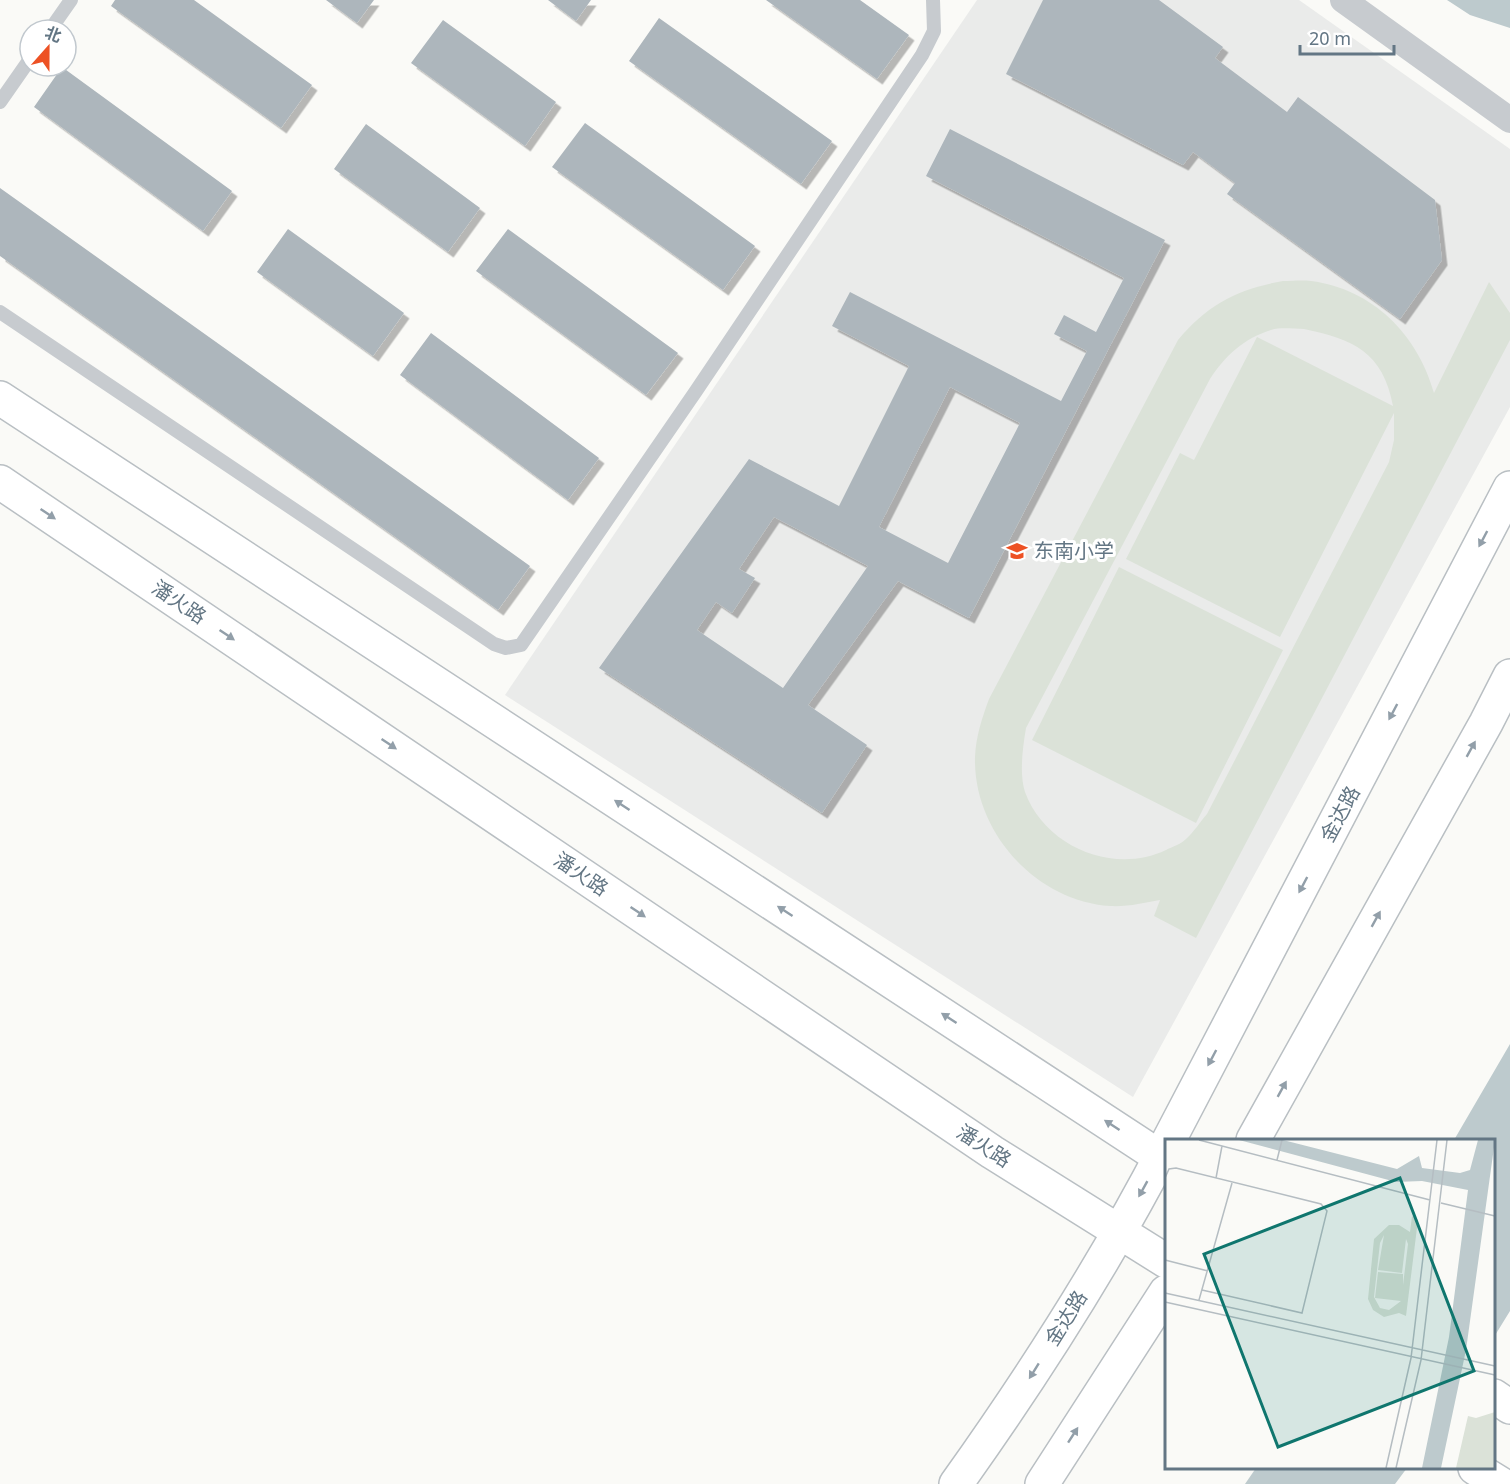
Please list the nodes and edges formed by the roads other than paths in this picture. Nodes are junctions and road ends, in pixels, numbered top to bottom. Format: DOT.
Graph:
graph roads {
  1 [pos="71,0"];
  2 [pos="933,0"];
  3 [pos="1343,0"];
  4 [pos="58,18"];
  5 [pos="18,76"];
  6 [pos="0,102"];
  7 [pos="1510,120"];
  8 [pos="0,312"];
  9 [pos="0,398"];
  10 [pos="0,482"];
  11 [pos="1510,488"];
  12 [pos="1510,676"];
  13 [pos="1172,1139"];
  14 [pos="1254,1139"];
  15 [pos="1165,1150"];
  16 [pos="1165,1153"];
  17 [pos="1120,1232"];
  18 [pos="1165,1260"];
  19 [pos="1165,1295"];
  20 [pos="1495,1397"];
  21 [pos="1510,1407"];
  22 [pos="1478,1469"];
  23 [pos="957,1483"];
  24 [pos="1041,1484"];
  25 [pos="1501,1484"];
  1 -- 4 [label="lane"];
  2 -- 8 [label="lane"];
  3 -- 7 [label="street"];
  5 -- 6 [label="lane"];
  15 -- 9 [label="street, one-way"];
  10 -- 17 [label="street, 潘火路, one-way"];
  11 -- 13 [label="street, 金达路, one-way"];
  14 -- 12 [label="street, one-way"];
  16 -- 17 [label="street, 金达路, one-way"];
  17 -- 18 [label="street, 潘火路"];
  17 -- 23 [label="street, 金达路, one-way"];
  24 -- 19 [label="street, one-way"];
  20 -- 21 [label="street"];
  22 -- 25 [label="street"];
}
